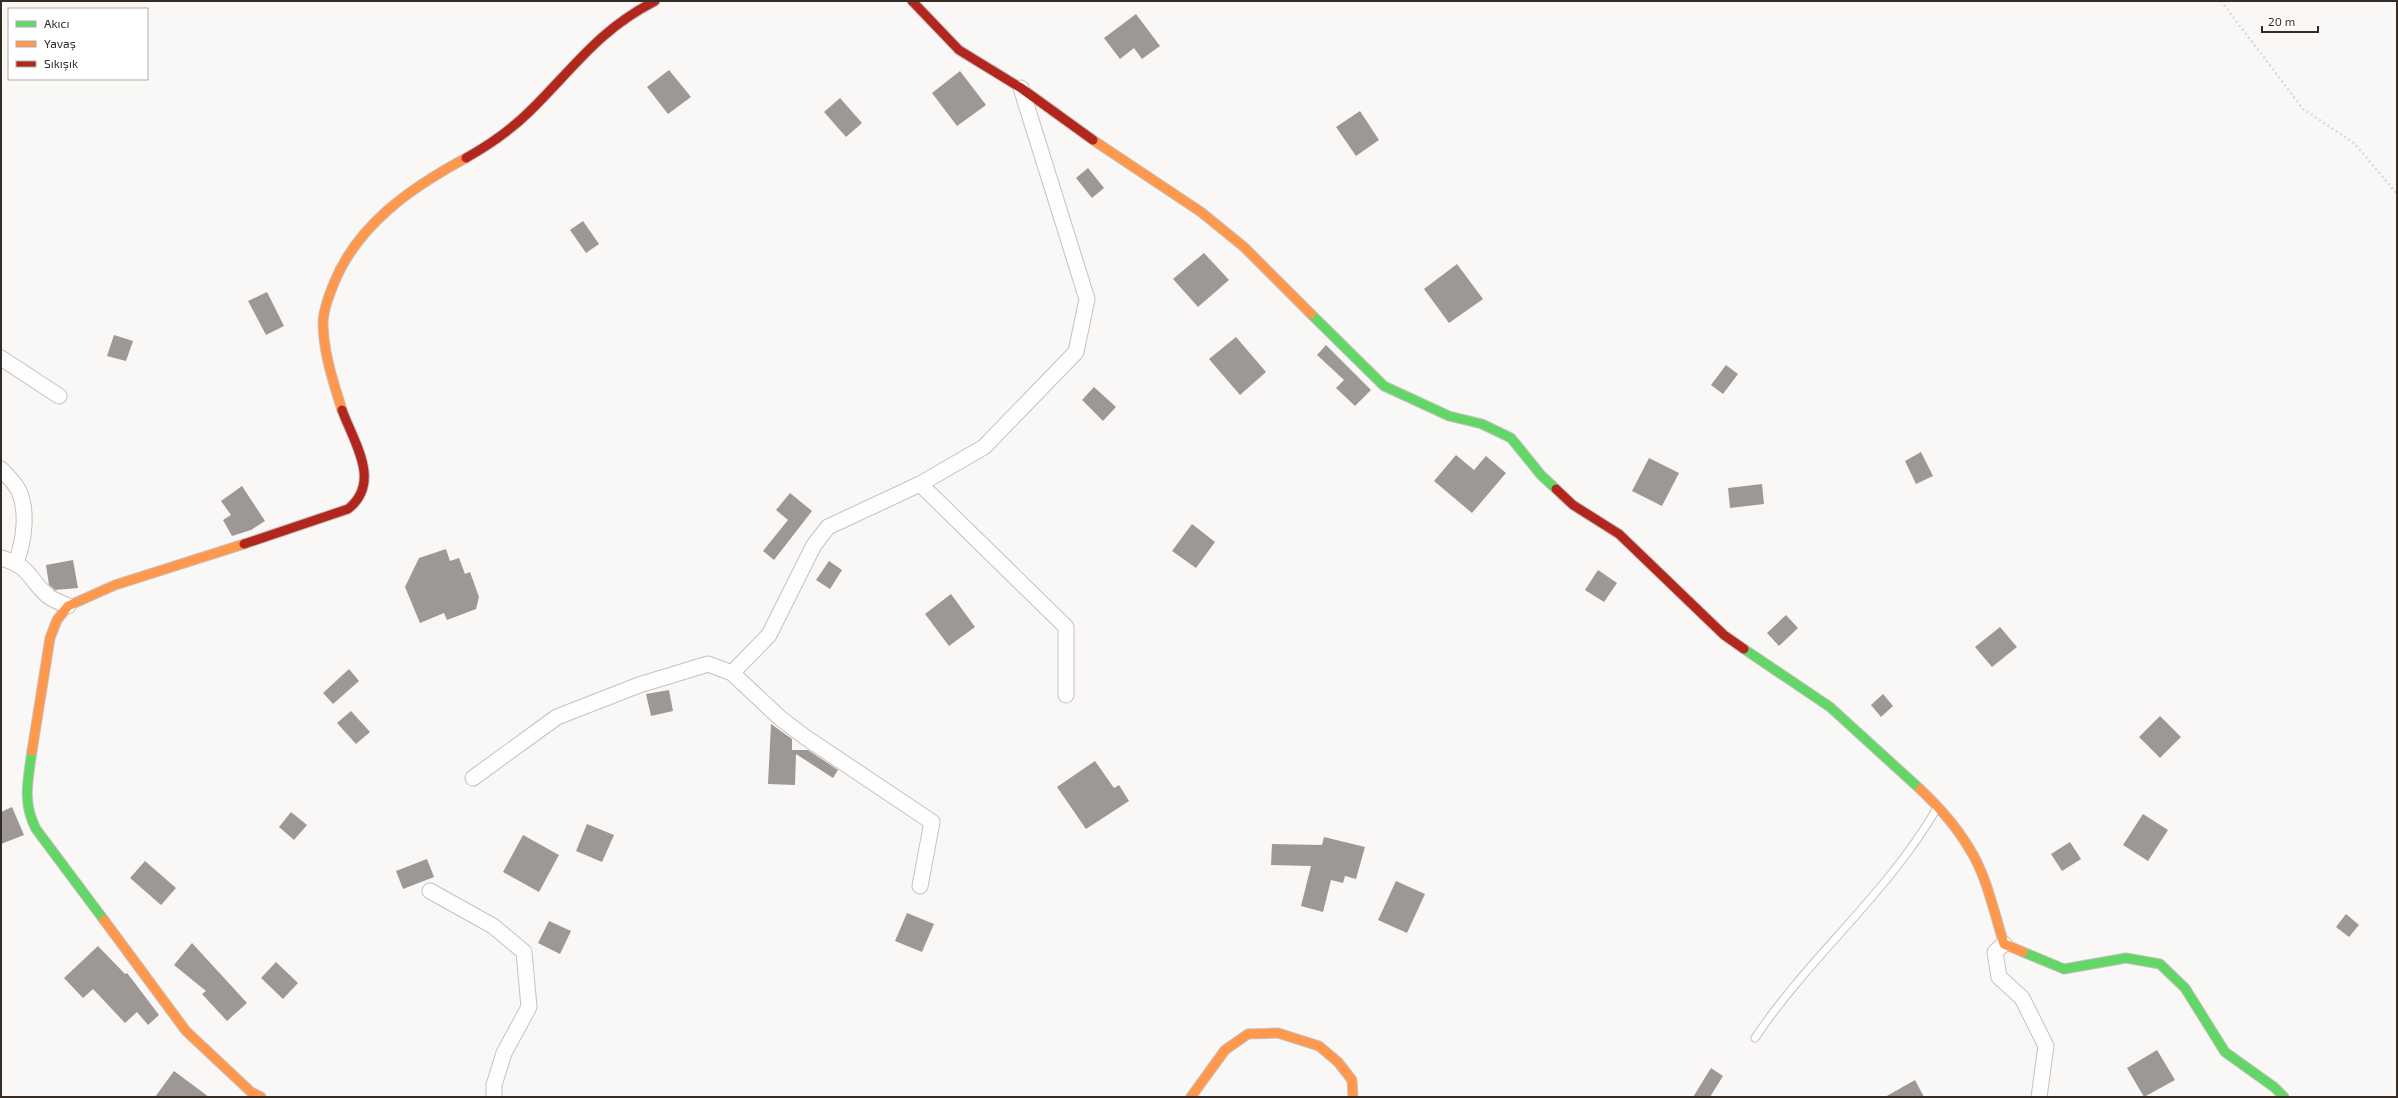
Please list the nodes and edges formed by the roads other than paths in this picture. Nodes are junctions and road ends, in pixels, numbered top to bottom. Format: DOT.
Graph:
graph roads {
  1 [pos="655,1"];
  2 [pos="912,1"];
  3 [pos="923,1"];
  4 [pos="631,6"];
  5 [pos="926,16"];
  6 [pos="1021,88"];
  7 [pos="1,358"];
  8 [pos="59,396"];
  9 [pos="1,469"];
  10 [pos="920,484"];
  11 [pos="1,558"];
  12 [pos="16,562"];
  13 [pos="68,606"];
  14 [pos="732,673"];
  15 [pos="1066,695"];
  16 [pos="473,778"];
  17 [pos="1938,806"];
  18 [pos="920,886"];
  19 [pos="430,891"];
  20 [pos="2004,944"];
  21 [pos="1755,1038"];
  22 [pos="261,1097"];
  23 [pos="494,1097"];
  24 [pos="1191,1097"];
  25 [pos="1353,1097"];
  26 [pos="2039,1097"];
  27 [pos="2284,1097"];
  1 -- 4 [label="street"];
  2 -- 5 [label="street"];
  3 -- 5 [label="street"];
  4 -- 13 [label="street"];
  5 -- 6 [label="street"];
  6 -- 10 [label="street"];
  6 -- 17 [label="street"];
  7 -- 8 [label="street"];
  9 -- 12 [label="street"];
  10 -- 14 [label="street"];
  10 -- 15 [label="street"];
  11 -- 12 [label="street"];
  12 -- 13 [label="street"];
  13 -- 22 [label="street"];
  14 -- 16 [label="street"];
  14 -- 18 [label="street"];
  17 -- 20 [label="street"];
  17 -- 21 [label="lane"];
  19 -- 23 [label="street"];
  20 -- 26 [label="street"];
  20 -- 27 [label="street"];
  24 -- 25 [label="street"];
}
